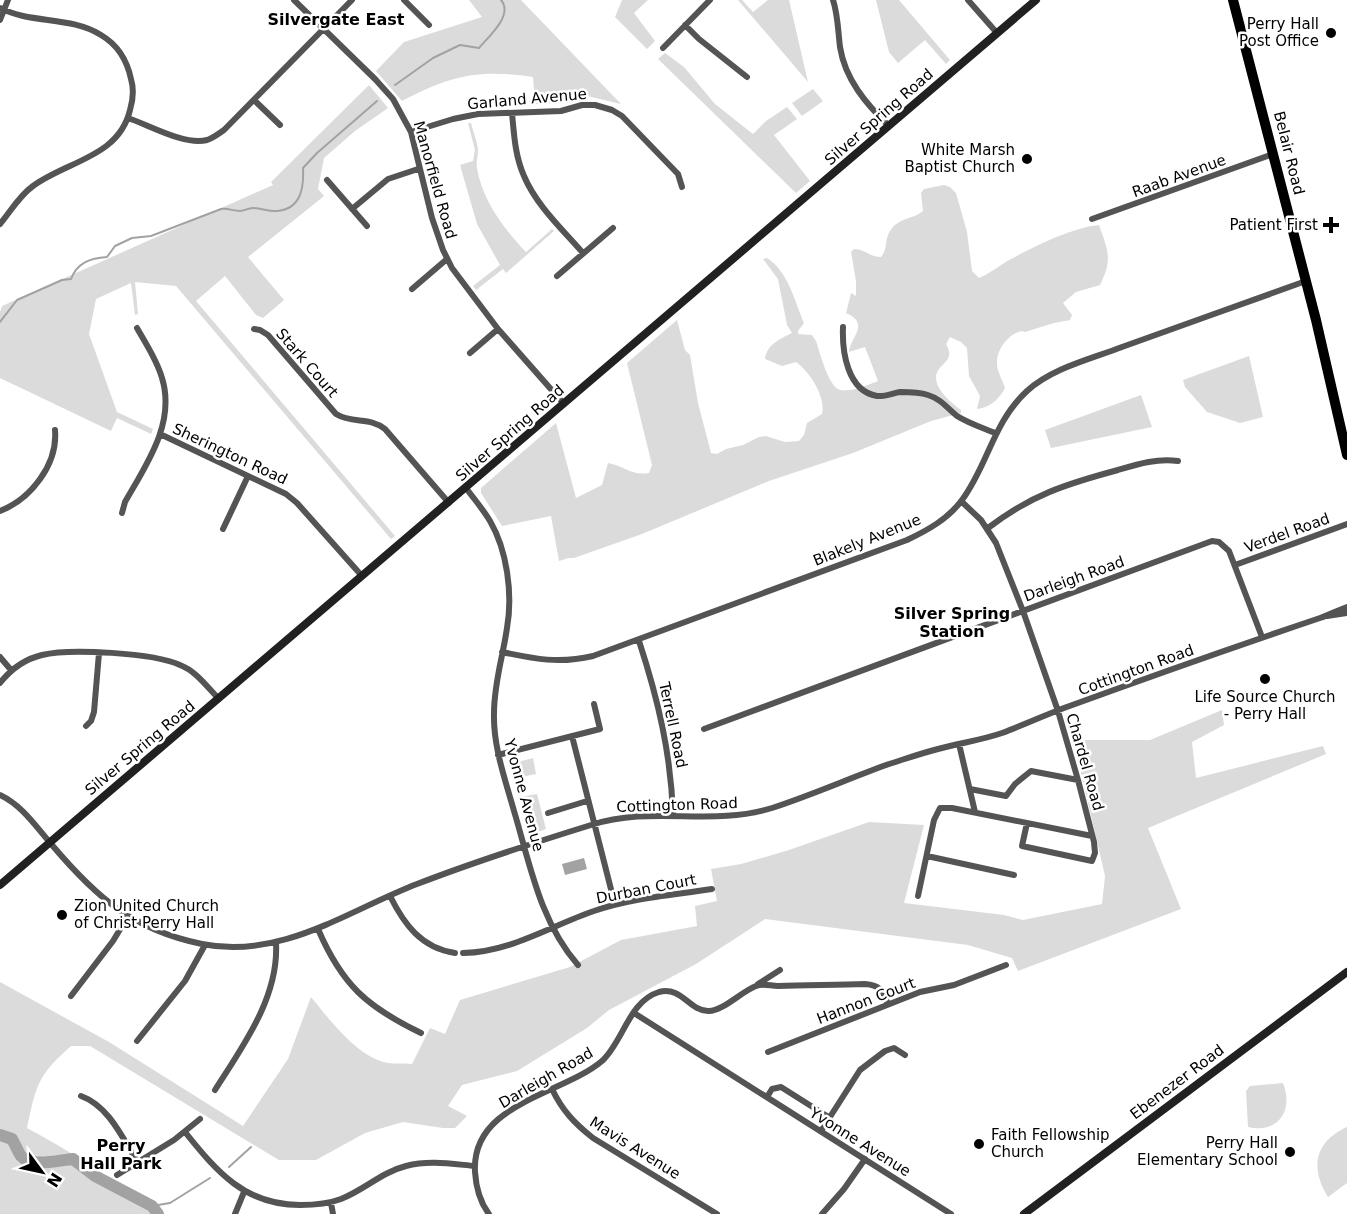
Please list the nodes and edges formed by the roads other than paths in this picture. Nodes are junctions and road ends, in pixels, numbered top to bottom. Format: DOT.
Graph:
graph roads {
  1 [pos="8,0"];
  2 [pos="294,0"];
  3 [pos="352,0"];
  4 [pos="404,0"];
  5 [pos="710,0"];
  6 [pos="833,0"];
  7 [pos="968,0"];
  8 [pos="1036,0"];
  9 [pos="1233,0"];
  10 [pos="2,10"];
  11 [pos="0,20"];
  12 [pos="429,25"];
  13 [pos="685,25"];
  14 [pos="323,28"];
  15 [pos="997,33"];
  16 [pos="663,48"];
  17 [pos="747,77"];
  18 [pos="254,100"];
  19 [pos="512,113"];
  20 [pos="128,118"];
  21 [pos="280,126"];
  22 [pos="889,126"];
  23 [pos="411,132"];
  24 [pos="1273,154"];
  25 [pos="418,169"];
  26 [pos="327,180"];
  27 [pos="682,187"];
  28 [pos="352,209"];
  29 [pos="1092,219"];
  30 [pos="0,224"];
  31 [pos="367,226"];
  32 [pos="612,228"];
  33 [pos="583,253"];
  34 [pos="447,259"];
  35 [pos="557,276"];
  36 [pos="1306,281"];
  37 [pos="412,289"];
  38 [pos="843,327"];
  39 [pos="137,328"];
  40 [pos="254,329"];
  41 [pos="498,329"];
  42 [pos="470,353"];
  43 [pos="564,404"];
  44 [pos="55,430"];
  45 [pos="995,433"];
  46 [pos="160,434"];
  47 [pos="1347,455"];
  48 [pos="1178,461"];
  49 [pos="248,476"];
  50 [pos="466,488"];
  51 [pos="962,501"];
  52 [pos="449,503"];
  53 [pos="0,511"];
  54 [pos="122,513"];
  55 [pos="1347,524"];
  56 [pos="988,528"];
  57 [pos="223,529"];
  58 [pos="1235,565"];
  59 [pos="362,576"];
  60 [pos="1347,607"];
  61 [pos="1023,611"];
  62 [pos="1347,613"];
  63 [pos="1327,616"];
  64 [pos="1262,637"];
  65 [pos="639,641"];
  66 [pos="502,652"];
  67 [pos="99,653"];
  68 [pos="0,657"];
  69 [pos="11,670"];
  70 [pos="0,683"];
  71 [pos="219,699"];
  72 [pos="594,704"];
  73 [pos="1058,711"];
  74 [pos="86,726"];
  75 [pos="704,729"];
  76 [pos="572,736"];
  77 [pos="958,744"];
  78 [pos="498,755"];
  79 [pos="1078,780"];
  80 [pos="970,789"];
  81 [pos="0,795"];
  82 [pos="587,801"];
  83 [pos="975,812"];
  84 [pos="548,813"];
  85 [pos="674,815"];
  86 [pos="1027,823"];
  87 [pos="594,824"];
  88 [pos="1092,836"];
  89 [pos="50,842"];
  90 [pos="525,846"];
  91 [pos="927,856"];
  92 [pos="1014,875"];
  93 [pos="0,885"];
  94 [pos="712,889"];
  95 [pos="390,896"];
  96 [pos="918,896"];
  97 [pos="615,905"];
  98 [pos="128,916"];
  99 [pos="552,928"];
  100 [pos="318,929"];
  101 [pos="276,943"];
  102 [pos="205,945"];
  103 [pos="454,953"];
  104 [pos="463,953"];
  105 [pos="578,965"];
  106 [pos="1006,965"];
  107 [pos="780,970"];
  108 [pos="1347,972"];
  109 [pos="757,985"];
  110 [pos="71,996"];
  111 [pos="888,1004"];
  112 [pos="634,1013"];
  113 [pos="421,1033"];
  114 [pos="137,1041"];
  115 [pos="768,1052"];
  116 [pos="905,1055"];
  117 [pos="552,1089"];
  118 [pos="215,1090"];
  119 [pos="81,1096"];
  120 [pos="767,1097"];
  121 [pos="830,1118"];
  122 [pos="200,1119"];
  123 [pos="821,1131"];
  124 [pos="185,1132"];
  125 [pos="865,1159"];
  126 [pos="138,1163"];
  127 [pos="475,1166"];
  128 [pos="117,1175"];
  129 [pos="244,1192"];
  130 [pos="331,1203"];
  131 [pos="235,1214"];
  132 [pos="333,1214"];
  133 [pos="489,1214"];
  134 [pos="717,1214"];
  135 [pos="822,1214"];
  136 [pos="951,1214"];
  137 [pos="1024,1214"];
  1 -- 10 [label="street"];
  2 -- 14 [label="street, Manorfield Road"];
  3 -- 14 [label="street"];
  4 -- 12 [label="street"];
  5 -- 13 [label="street"];
  6 -- 22 [label="street"];
  7 -- 15 [label="street"];
  8 -- 15 [label="main road, Silver Spring Road"];
  9 -- 24 [label="highway, Belair Road"];
  10 -- 11 [label="street"];
  10 -- 20 [label="street"];
  13 -- 16 [label="street"];
  13 -- 17 [label="street"];
  14 -- 18 [label="street"];
  14 -- 23 [label="street, Manorfield Road"];
  15 -- 22 [label="main road, Silver Spring Road"];
  18 -- 20 [label="street"];
  18 -- 21 [label="street"];
  19 -- 23 [label="street, Garland Avenue"];
  19 -- 27 [label="street, Garland Avenue"];
  19 -- 33 [label="street"];
  20 -- 30 [label="street"];
  22 -- 43 [label="main road, Silver Spring Road"];
  23 -- 25 [label="street, Manorfield Road"];
  24 -- 29 [label="street, Raab Avenue"];
  24 -- 36 [label="highway, Belair Road"];
  25 -- 28 [label="street"];
  25 -- 34 [label="street, Manorfield Road"];
  26 -- 28 [label="street"];
  28 -- 31 [label="street"];
  32 -- 33 [label="street"];
  33 -- 35 [label="street"];
  34 -- 37 [label="street"];
  34 -- 41 [label="street, Manorfield Road"];
  36 -- 45 [label="street, Blakely Avenue"];
  36 -- 47 [label="highway, Belair Road"];
  38 -- 45 [label="street"];
  39 -- 46 [label="street"];
  40 -- 52 [label="street, Stark Court"];
  41 -- 42 [label="street"];
  41 -- 43 [label="street, Manorfield Road"];
  43 -- 50 [label="main road, Silver Spring Road"];
  44 -- 53 [label="street"];
  45 -- 51 [label="street, Blakely Avenue"];
  46 -- 49 [label="street, Sherington Road"];
  46 -- 54 [label="street"];
  48 -- 56 [label="street"];
  49 -- 57 [label="street"];
  49 -- 59 [label="street, Sherington Road"];
  50 -- 52 [label="main road, Silver Spring Road"];
  50 -- 66 [label="street, Yvonne Avenue"];
  51 -- 56 [label="street, Chardel Road"];
  51 -- 65 [label="street, Blakely Avenue"];
  52 -- 59 [label="main road, Silver Spring Road"];
  55 -- 58 [label="street, Verdel Road"];
  56 -- 61 [label="street, Chardel Road"];
  58 -- 61 [label="street, Darleigh Road"];
  58 -- 64 [label="street, Darleigh Road"];
  59 -- 71 [label="main road, Silver Spring Road"];
  60 -- 63 [label="street, Cottington Road"];
  61 -- 73 [label="street, Chardel Road"];
  61 -- 75 [label="street, Darleigh Road"];
  62 -- 63 [label="street, Cottington Road"];
  63 -- 64 [label="street, Cottington Road"];
  64 -- 73 [label="street, Cottington Road"];
  65 -- 66 [label="street, Blakely Avenue"];
  65 -- 85 [label="street, Terrell Road"];
  66 -- 78 [label="street, Yvonne Avenue"];
  67 -- 69 [label="street"];
  67 -- 71 [label="street"];
  67 -- 74 [label="street"];
  68 -- 69 [label="street"];
  69 -- 70 [label="street"];
  71 -- 89 [label="main road, Silver Spring Road"];
  72 -- 76 [label="street"];
  73 -- 77 [label="street, Cottington Road"];
  73 -- 79 [label="street, Chardel Road"];
  76 -- 78 [label="street"];
  76 -- 82 [label="street"];
  77 -- 80 [label="street"];
  77 -- 85 [label="street, Cottington Road"];
  78 -- 90 [label="street, Yvonne Avenue"];
  79 -- 80 [label="street"];
  79 -- 88 [label="street, Chardel Road"];
  80 -- 83 [label="street"];
  81 -- 89 [label="street, Cottington Road"];
  82 -- 84 [label="street"];
  82 -- 87 [label="street"];
  83 -- 86 [label="street, Chardel Road"];
  83 -- 91 [label="street, Chardel Road"];
  85 -- 87 [label="street, Cottington Road"];
  86 -- 88 [label="street, Chardel Road"];
  86 -- 88 [label="street, Chardel Road"];
  87 -- 90 [label="street, Cottington Road"];
  87 -- 97 [label="street"];
  89 -- 93 [label="main road, Silver Spring Road"];
  89 -- 98 [label="street, Cottington Road"];
  90 -- 95 [label="street, Cottington Road"];
  90 -- 99 [label="street, Yvonne Avenue"];
  91 -- 92 [label="street"];
  91 -- 96 [label="street, Chardel Road"];
  94 -- 97 [label="street, Durban Court"];
  95 -- 100 [label="street, Cottington Road"];
  95 -- 103 [label="street"];
  97 -- 99 [label="street, Durban Court"];
  98 -- 102 [label="street, Cottington Road"];
  98 -- 110 [label="street"];
  99 -- 104 [label="street, Durban Court"];
  99 -- 105 [label="street, Yvonne Avenue"];
  100 -- 101 [label="street, Cottington Road"];
  100 -- 113 [label="street"];
  101 -- 102 [label="street, Cottington Road"];
  101 -- 118 [label="street"];
  102 -- 114 [label="street"];
  106 -- 111 [label="street, Hannon Court"];
  107 -- 109 [label="street, Darleigh Road"];
  108 -- 137 [label="main road, Ebenezer Road"];
  109 -- 111 [label="street"];
  109 -- 112 [label="street, Darleigh Road"];
  111 -- 115 [label="street, Hannon Court"];
  112 -- 117 [label="street, Darleigh Road"];
  112 -- 120 [label="street, Yvonne Avenue"];
  116 -- 121 [label="street"];
  117 -- 127 [label="street, Darleigh Road"];
  117 -- 134 [label="street, Mavis Avenue"];
  119 -- 126 [label="street"];
  120 -- 121 [label="street"];
  120 -- 123 [label="street, Yvonne Avenue"];
  121 -- 123 [label="street"];
  122 -- 124 [label="street"];
  123 -- 125 [label="street, Yvonne Avenue"];
  124 -- 126 [label="street"];
  124 -- 129 [label="street"];
  125 -- 135 [label="street"];
  125 -- 136 [label="street, Yvonne Avenue"];
  126 -- 128 [label="street"];
  127 -- 130 [label="street"];
  127 -- 133 [label="street"];
  129 -- 130 [label="street"];
  129 -- 131 [label="street"];
  130 -- 132 [label="street"];
}
